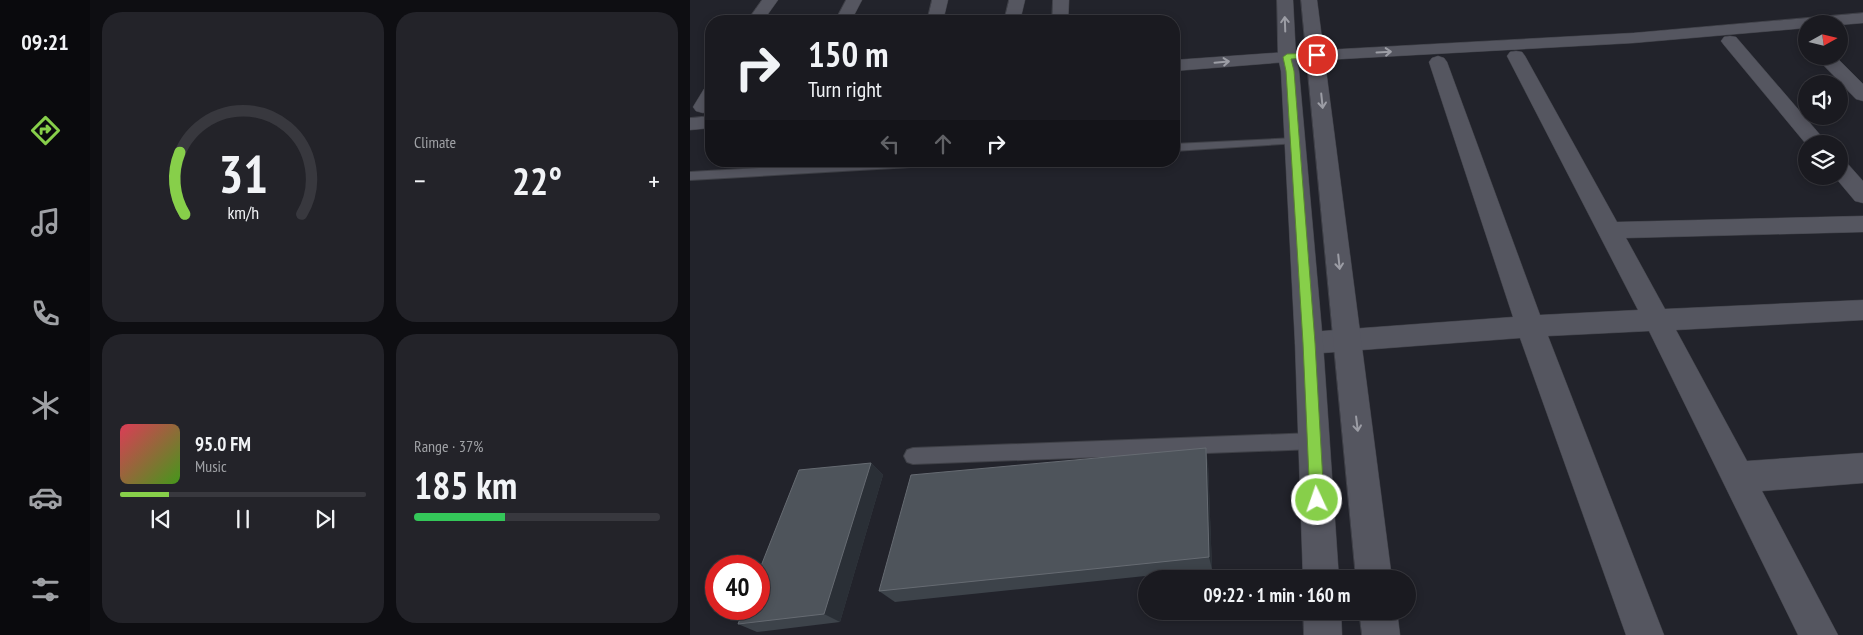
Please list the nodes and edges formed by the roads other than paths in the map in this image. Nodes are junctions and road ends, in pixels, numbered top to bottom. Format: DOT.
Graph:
graph roads {
  1 [pos="770,0"];
  2 [pos="854,0"];
  3 [pos="940,0"];
  4 [pos="1017,0"];
  5 [pos="1061,0"];
  6 [pos="1285,0"];
  7 [pos="1310,0"];
  8 [pos="759,15"];
  9 [pos="846,15"];
  10 [pos="936,15"];
  11 [pos="1013,15"];
  12 [pos="1060,15"];
  13 [pos="1863,18"];
  14 [pos="1863,30"];
  15 [pos="1848,31"];
  16 [pos="1798,37"];
  17 [pos="1730,42"];
  18 [pos="1516,56"];
  19 [pos="1318,62"];
  20 [pos="1438,62"];
  21 [pos="1288,64"];
  22 [pos="1833,65"];
  23 [pos="1180,66"];
  24 [pos="1180,80"];
  25 [pos="1863,95"];
  26 [pos="705,107"];
  27 [pos="690,124"];
  28 [pos="1810,135"];
  29 [pos="1295,141"];
  30 [pos="1180,148"];
  31 [pos="843,167"];
  32 [pos="690,176"];
  33 [pos="1848,178"];
  34 [pos="1863,196"];
  35 [pos="1863,224"];
  36 [pos="1608,230"];
  37 [pos="1863,310"];
  38 [pos="1657,320"];
  39 [pos="1530,326"];
  40 [pos="1347,340"];
  41 [pos="1309,343"];
  42 [pos="1314,441"];
  43 [pos="913,456"];
  44 [pos="1863,468"];
  45 [pos="1738,477"];
  46 [pos="1320,570"];
  47 [pos="1373,570"];
  48 [pos="1322,620"];
  49 [pos="1379,620"];
  50 [pos="1323,635"];
  51 [pos="1381,635"];
  52 [pos="1645,635"];
  53 [pos="1819,635"];
  1 -- 8 [label="street"];
  2 -- 9 [label="street"];
  3 -- 10 [label="street"];
  4 -- 11 [label="street"];
  5 -- 12 [label="street"];
  21 -- 6 [label="street, one-way"];
  7 -- 19 [label="street"];
  19 -- 13 [label="street, one-way"];
  14 -- 15 [label="street"];
  16 -- 17 [label="street"];
  17 -- 18 [label="street"];
  17 -- 28 [label="street"];
  18 -- 20 [label="street"];
  18 -- 36 [label="street"];
  19 -- 20 [label="street"];
  19 -- 21 [label="street"];
  19 -- 40 [label="street, one-way"];
  20 -- 39 [label="street"];
  23 -- 21 [label="street, one-way"];
  21 -- 24 [label="street"];
  21 -- 29 [label="street"];
  22 -- 25 [label="street"];
  26 -- 27 [label="street"];
  29 -- 30 [label="lane"];
  29 -- 41 [label="street"];
  31 -- 32 [label="lane"];
  33 -- 34 [label="street"];
  35 -- 36 [label="street"];
  36 -- 38 [label="street"];
  37 -- 38 [label="street"];
  38 -- 39 [label="street"];
  38 -- 45 [label="street"];
  39 -- 40 [label="street"];
  39 -- 52 [label="street"];
  40 -- 41 [label="street"];
  40 -- 47 [label="street, one-way"];
  41 -- 42 [label="street"];
  42 -- 43 [label="lane"];
  42 -- 46 [label="street"];
  44 -- 45 [label="street"];
  45 -- 53 [label="street"];
  48 -- 50 [label="street"];
  49 -- 51 [label="street"];
}
